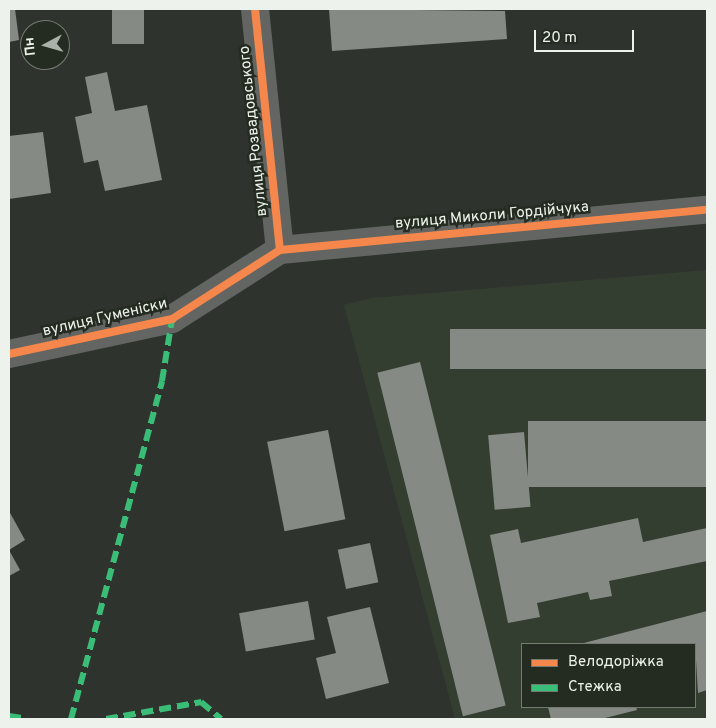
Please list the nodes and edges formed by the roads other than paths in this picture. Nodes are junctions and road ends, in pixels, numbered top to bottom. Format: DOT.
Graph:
graph roads {
  1 [pos="255,9"];
  2 [pos="707,210"];
  3 [pos="280,250"];
  4 [pos="9,354"];
  1 -- 3 [label="street, вулиця Розвадовського"];
  2 -- 3 [label="street, вулиця Миколи Гордійчука"];
  3 -- 4 [label="street, вулиця Гуменіски"];
}
